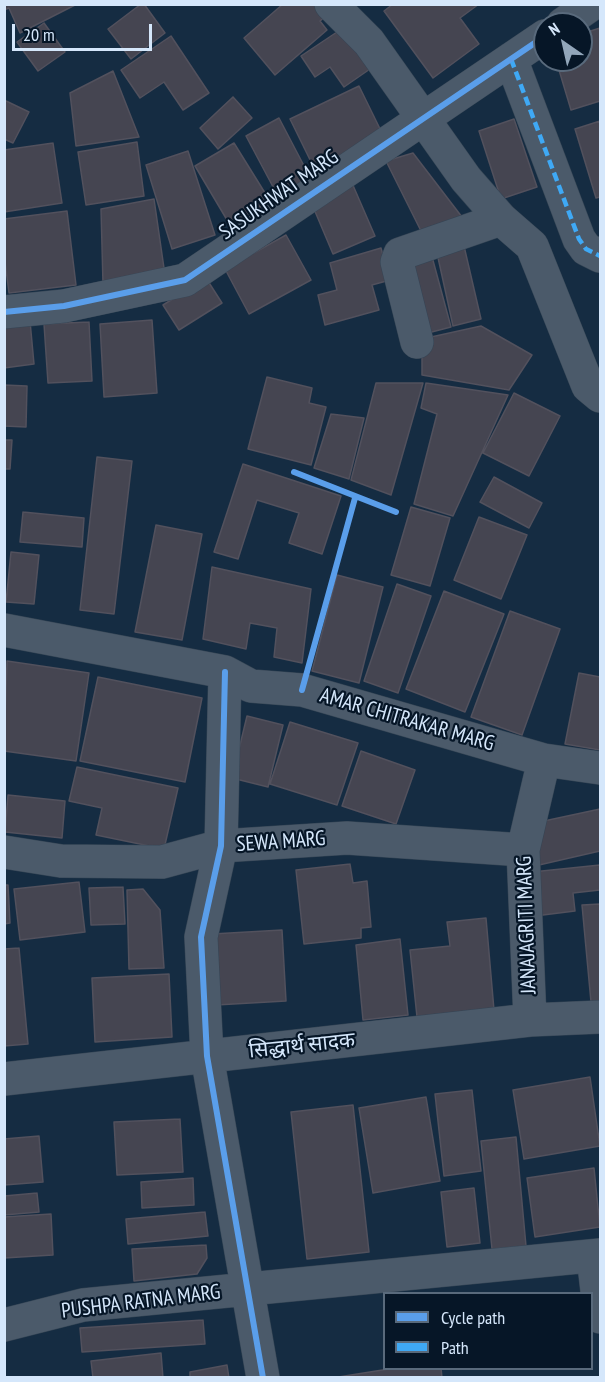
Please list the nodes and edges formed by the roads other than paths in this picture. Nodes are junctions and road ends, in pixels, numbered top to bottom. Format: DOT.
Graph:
graph roads {
  1 [pos="331,4"];
  2 [pos="533,44"];
  3 [pos="511,59"];
  4 [pos="423,121"];
  5 [pos="501,219"];
  6 [pos="600,256"];
  7 [pos="4,312"];
  8 [pos="417,342"];
  9 [pos="600,396"];
  10 [pos="4,630"];
  11 [pos="225,672"];
  12 [pos="544,760"];
  13 [pos="600,768"];
  14 [pos="221,846"];
  15 [pos="523,850"];
  16 [pos="4,852"];
  17 [pos="600,1017"];
  18 [pos="530,1020"];
  19 [pos="207,1056"];
  20 [pos="4,1079"];
  21 [pos="597,1255"];
  22 [pos="248,1289"];
  23 [pos="600,1317"];
  24 [pos="4,1325"];
  25 [pos="263,1377"];
  1 -- 4 [label="street"];
  2 -- 3 [label="street, SASUKHWAT MARG"];
  3 -- 4 [label="street, SASUKHWAT MARG"];
  3 -- 6 [label="street"];
  4 -- 5 [label="street"];
  4 -- 7 [label="street, SASUKHWAT MARG"];
  5 -- 8 [label="street"];
  5 -- 9 [label="street"];
  10 -- 11 [label="street, AMAR CHITRAKAR MARG"];
  11 -- 12 [label="street, AMAR CHITRAKAR MARG"];
  11 -- 14 [label="street"];
  12 -- 13 [label="street, AMAR CHITRAKAR MARG"];
  12 -- 15 [label="street, JANAJAGRITI MARG"];
  14 -- 15 [label="street, SEWA MARG"];
  14 -- 16 [label="street, SEWA MARG"];
  14 -- 19 [label="street"];
  15 -- 18 [label="street, JANAJAGRITI MARG"];
  17 -- 18 [label="street, सिद्धार्थ सादक"];
  18 -- 19 [label="street, सिद्धार्थ सादक"];
  19 -- 20 [label="street, सिद्धार्थ सादक"];
  19 -- 22 [label="street"];
  21 -- 22 [label="street, PUSHPA RATNA MARG"];
  21 -- 23 [label="street"];
  22 -- 24 [label="street, PUSHPA RATNA MARG"];
  22 -- 25 [label="street"];
}
